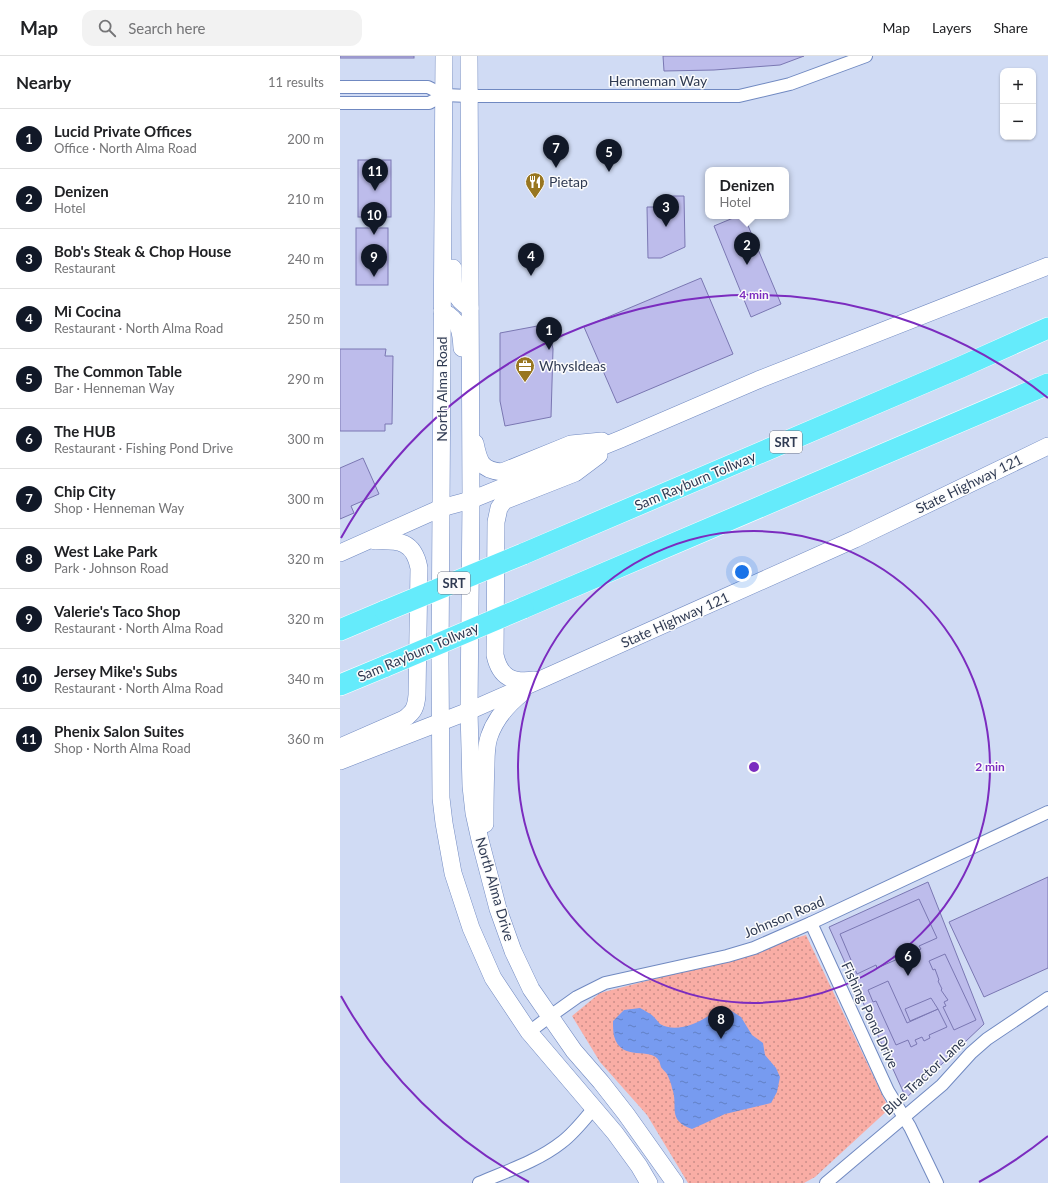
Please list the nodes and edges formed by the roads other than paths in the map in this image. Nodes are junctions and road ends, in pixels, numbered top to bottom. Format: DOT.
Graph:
graph roads {
  1 [pos="444,56"];
  2 [pos="469,56"];
  3 [pos="866,56"];
  4 [pos="340,87"];
  5 [pos="444,96"];
  6 [pos="469,96"];
  7 [pos="340,103"];
  8 [pos="443,213"];
  9 [pos="1048,266"];
  10 [pos="470,308"];
  11 [pos="442,311"];
  12 [pos="1048,316"];
  13 [pos="1048,328"];
  14 [pos="961,367"];
  15 [pos="470,373"];
  16 [pos="1044,387"];
  17 [pos="470,427"];
  18 [pos="621,439"];
  19 [pos="1048,446"];
  20 [pos="471,500"];
  21 [pos="441,508"];
  22 [pos="371,541"];
  23 [pos="340,553"];
  24 [pos="340,630"];
  25 [pos="542,680"];
  26 [pos="340,685"];
  27 [pos="469,711"];
  28 [pos="441,721"];
  29 [pos="340,747"];
  30 [pos="340,761"];
  31 [pos="1048,812"];
  32 [pos="486,861"];
  33 [pos="811,923"];
  34 [pos="1048,998"];
  35 [pos="549,1017"];
  36 [pos="529,1032"];
  37 [pos="594,1108"];
  38 [pos="904,1117"];
  39 [pos="479,1183"];
  40 [pos="649,1183"];
  41 [pos="675,1183"];
  42 [pos="826,1183"];
  43 [pos="937,1183"];
  1 -- 5 [label="main road, North Alma Road"];
  2 -- 6 [label="main road, North Alma Road"];
  3 -- 6 [label="street, Henneman Way"];
  4 -- 5 [label="street, Henneman Way"];
  5 -- 6 [label="street, Henneman Way"];
  5 -- 7 [label="street, Henneman Way"];
  5 -- 8 [label="main road, North Alma Road"];
  6 -- 10 [label="main road, North Alma Road"];
  8 -- 10 [label="main road"];
  8 -- 11 [label="main road, North Alma Road"];
  9 -- 18 [label="main road"];
  10 -- 15 [label="main road, North Alma Road"];
  11 -- 15 [label="main road"];
  11 -- 21 [label="main road, North Alma Road"];
  12 -- 14 [label="highway"];
  13 -- 14 [label="highway, Sam Rayburn Tollway / SRT"];
  14 -- 24 [label="highway, Sam Rayburn Tollway / SRT, bridge"];
  15 -- 17 [label="main road, North Alma Road"];
  16 -- 26 [label="highway, Sam Rayburn Tollway, bridge"];
  17 -- 18 [label="main road"];
  17 -- 20 [label="main road, North Alma Road"];
  18 -- 20 [label="main road"];
  18 -- 25 [label="main road"];
  19 -- 25 [label="main road, State Highway 121"];
  20 -- 21 [label="main road"];
  20 -- 27 [label="main road, North Alma Road"];
  21 -- 22 [label="main road"];
  21 -- 28 [label="main road, North Alma Road"];
  22 -- 23 [label="main road"];
  22 -- 29 [label="main road"];
  25 -- 27 [label="main road, State Highway 121"];
  25 -- 32 [label="main road"];
  27 -- 28 [label="main road, State Highway 121"];
  27 -- 32 [label="main road, North Alma Drive"];
  28 -- 30 [label="main road, State Highway 121"];
  28 -- 36 [label="main road"];
  31 -- 33 [label="street, Johnson Road"];
  32 -- 35 [label="main road, North Alma Drive"];
  33 -- 35 [label="street, Johnson Road"];
  33 -- 38 [label="street, Fishing Pond Drive"];
  34 -- 38 [label="street, Blue Tractor Lane"];
  35 -- 36 [label="street, Johnson Road"];
  35 -- 41 [label="main road, North Alma Drive"];
  36 -- 37 [label="main road"];
  37 -- 39 [label="street"];
  37 -- 40 [label="main road"];
  38 -- 42 [label="street, Blue Tractor Lane"];
  38 -- 43 [label="street, Fishing Pond Drive"];
}
